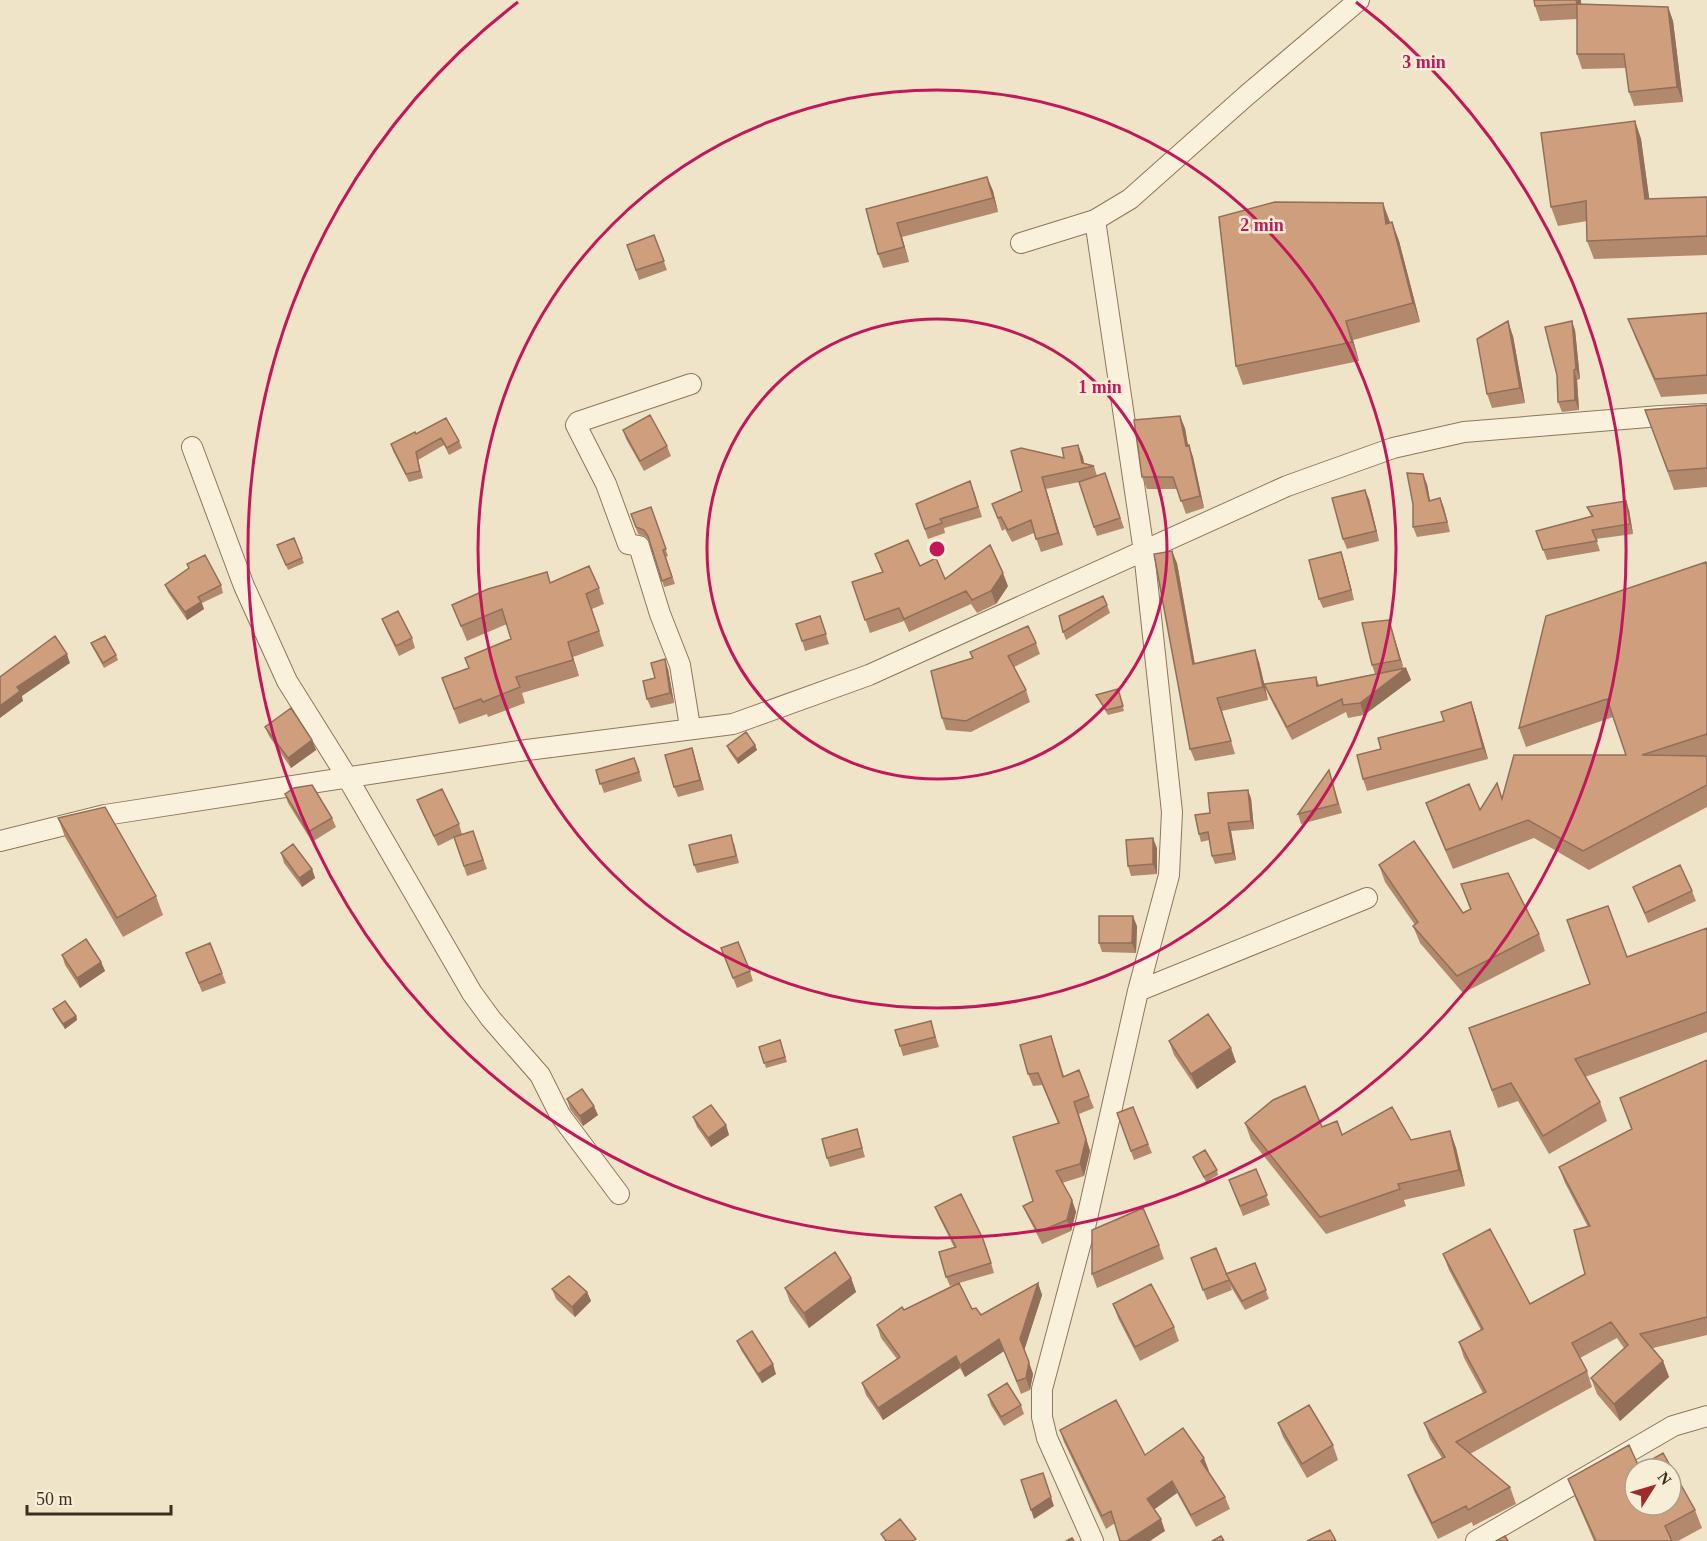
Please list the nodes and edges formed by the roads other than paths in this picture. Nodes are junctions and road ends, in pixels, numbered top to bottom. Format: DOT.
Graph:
graph roads {
  1 [pos="1359,0"];
  2 [pos="1095,220"];
  3 [pos="1021,243"];
  4 [pos="691,384"];
  5 [pos="1707,414"];
  6 [pos="192,447"];
  7 [pos="1144,552"];
  8 [pos="690,727"];
  9 [pos="347,777"];
  10 [pos="0,841"];
  11 [pos="1367,898"];
  12 [pos="1138,991"];
  13 [pos="619,1194"];
  14 [pos="1707,1416"];
  15 [pos="1094,1541"];
  16 [pos="1476,1541"];
  1 -- 2 [label="street"];
  2 -- 3 [label="street"];
  2 -- 7 [label="street"];
  4 -- 8 [label="street"];
  5 -- 7 [label="street"];
  6 -- 9 [label="street"];
  7 -- 8 [label="street"];
  7 -- 12 [label="street"];
  8 -- 9 [label="street"];
  9 -- 10 [label="street"];
  9 -- 13 [label="street"];
  11 -- 12 [label="street"];
  12 -- 15 [label="street"];
  14 -- 16 [label="street"];
}
